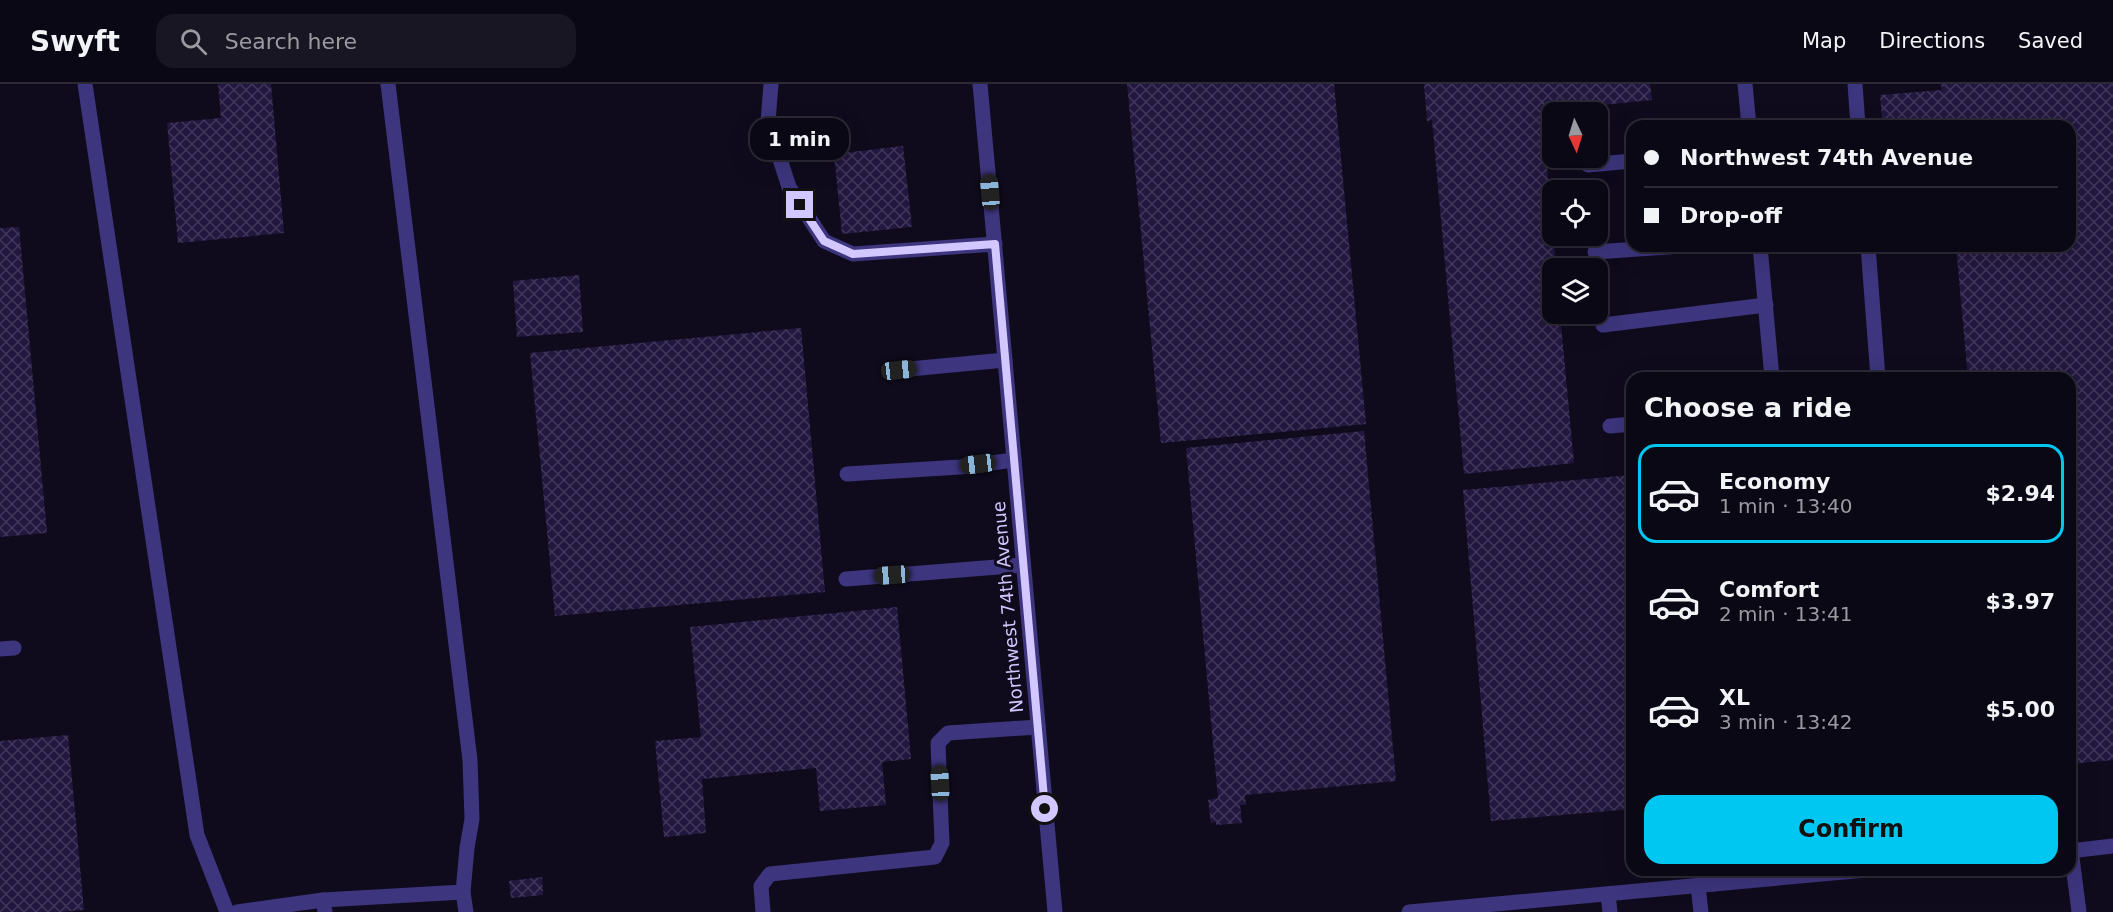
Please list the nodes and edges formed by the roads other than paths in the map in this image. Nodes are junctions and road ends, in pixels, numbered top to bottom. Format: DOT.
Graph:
graph roads {
  1 [pos="85,84"];
  2 [pos="388,84"];
  3 [pos="771,84"];
  4 [pos="980,84"];
  5 [pos="1745,84"];
  6 [pos="1855,84"];
  7 [pos="1748,120"];
  8 [pos="1858,120"];
  9 [pos="1626,162"];
  10 [pos="1608,163"];
  11 [pos="995,244"];
  12 [pos="1626,250"];
  13 [pos="1595,252"];
  14 [pos="1761,252"];
  15 [pos="1868,252"];
  16 [pos="1766,305"];
  17 [pos="1603,325"];
  18 [pos="1005,360"];
  19 [pos="899,370"];
  20 [pos="1772,372"];
  21 [pos="1878,372"];
  22 [pos="1626,425"];
  23 [pos="1610,426"];
  24 [pos="1014,460"];
  25 [pos="847,474"];
  26 [pos="1023,565"];
  27 [pos="846,579"];
  28 [pos="1038,727"];
  29 [pos="2113,846"];
  30 [pos="2076,850"];
  31 [pos="1735,876"];
  32 [pos="2074,876"];
  33 [pos="1714,877"];
  34 [pos="1698,886"];
  35 [pos="463,892"];
  36 [pos="1608,894"];
  37 [pos="324,906"];
  38 [pos="227,912"];
  39 [pos="237,912"];
  40 [pos="466,912"];
  41 [pos="763,912"];
  42 [pos="1055,912"];
  43 [pos="1409,912"];
  44 [pos="1610,912"];
  45 [pos="1701,912"];
  46 [pos="2079,912"];
  1 -- 38 [label="street"];
  2 -- 35 [label="street"];
  3 -- 11 [label="street"];
  4 -- 11 [label="street, Northwest 74th Avenue"];
  5 -- 7 [label="street"];
  6 -- 8 [label="street"];
  9 -- 10 [label="street"];
  11 -- 18 [label="street, Northwest 74th Avenue"];
  12 -- 13 [label="street"];
  14 -- 16 [label="street"];
  15 -- 21 [label="street"];
  16 -- 17 [label="street"];
  16 -- 20 [label="street"];
  18 -- 19 [label="street"];
  18 -- 24 [label="street, Northwest 74th Avenue"];
  22 -- 23 [label="street"];
  24 -- 25 [label="street"];
  24 -- 26 [label="street, Northwest 74th Avenue"];
  26 -- 27 [label="street"];
  26 -- 28 [label="street, Northwest 74th Avenue"];
  28 -- 41 [label="street"];
  28 -- 42 [label="street, Northwest 74th Avenue"];
  29 -- 30 [label="street"];
  31 -- 33 [label="street"];
  32 -- 46 [label="street"];
  33 -- 34 [label="street"];
  34 -- 36 [label="street"];
  34 -- 45 [label="street"];
  35 -- 37 [label="street"];
  35 -- 40 [label="street"];
  36 -- 43 [label="street"];
  36 -- 44 [label="street"];
  37 -- 39 [label="street"];
}
